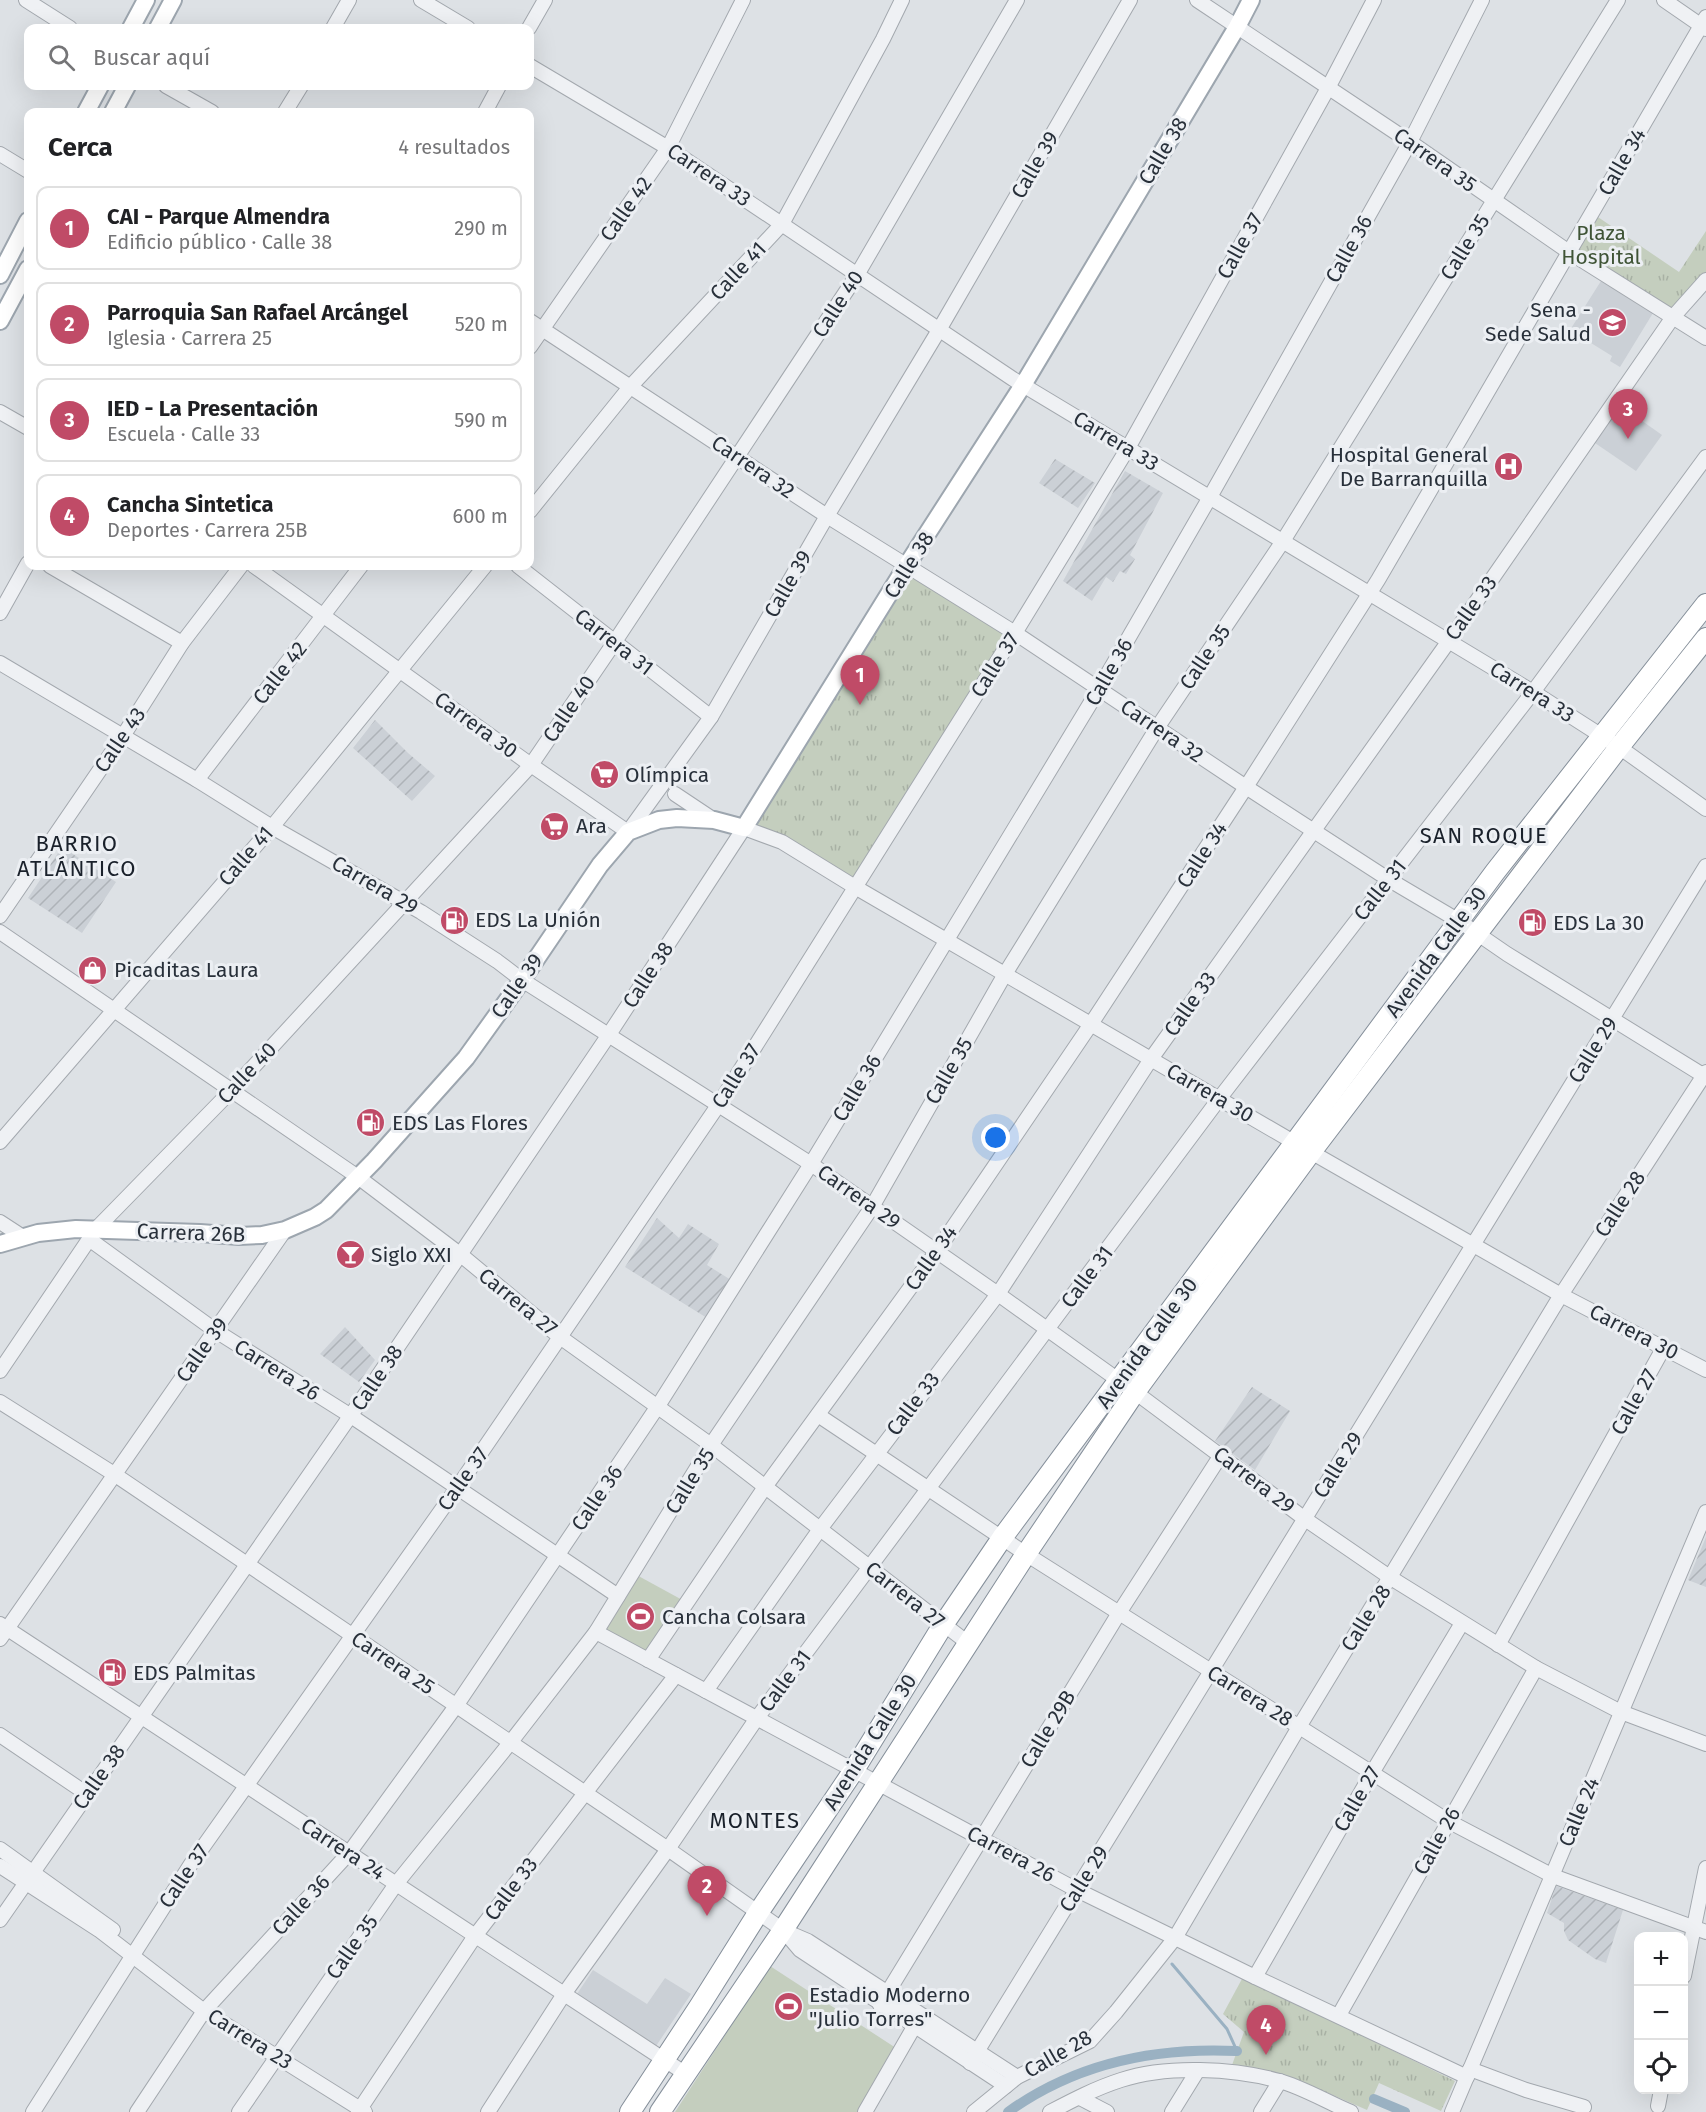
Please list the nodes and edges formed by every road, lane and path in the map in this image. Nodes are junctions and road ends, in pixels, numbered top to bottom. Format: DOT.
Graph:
graph roads {
  1 [pos="26,0"];
  2 [pos="146,0"];
  3 [pos="173,0"];
  4 [pos="349,0"];
  5 [pos="421,0"];
  6 [pos="545,0"];
  7 [pos="743,0"];
  8 [pos="902,0"];
  9 [pos="1017,0"];
  10 [pos="1130,0"];
  11 [pos="1197,0"];
  12 [pos="1251,0"];
  13 [pos="1374,0"];
  14 [pos="1482,0"];
  15 [pos="1617,0"];
  16 [pos="1664,0"];
  17 [pos="64,24"];
  18 [pos="132,24"];
  19 [pos="160,24"];
  20 [pos="335,24"];
  21 [pos="461,24"];
  22 [pos="531,24"];
  23 [pos="1704,24"];
  24 [pos="1238,27"];
  25 [pos="534,68"];
  26 [pos="1328,88"];
  27 [pos="98,90"];
  28 [pos="125,90"];
  29 [pos="173,90"];
  30 [pos="299,90"];
  31 [pos="497,90"];
  32 [pos="88,108"];
  33 [pos="115,108"];
  34 [pos="205,108"];
  35 [pos="287,108"];
  36 [pos="487,108"];
  37 [pos="1410,142"];
  38 [pos="668,148"];
  39 [pos="0,154"];
  40 [pos="24,169"];
  41 [pos="1494,201"];
  42 [pos="782,224"];
  43 [pos="24,229"];
  44 [pos="1569,252"];
  45 [pos="0,275"];
  46 [pos="857,275"];
  47 [pos="24,276"];
  48 [pos="1706,280"];
  49 [pos="1673,317"];
  50 [pos="0,321"];
  51 [pos="534,324"];
  52 [pos="543,330"];
  53 [pos="939,330"];
  54 [pos="1706,338"];
  55 [pos="534,342"];
  56 [pos="1023,385"];
  57 [pos="630,387"];
  58 [pos="0,412"];
  59 [pos="24,426"];
  60 [pos="1128,448"];
  61 [pos="737,456"];
  62 [pos="1706,457"];
  63 [pos="1210,497"];
  64 [pos="534,506"];
  65 [pos="827,516"];
  66 [pos="1283,541"];
  67 [pos="907,565"];
  68 [pos="24,570"];
  69 [pos="57,570"];
  70 [pos="238,570"];
  71 [pos="260,570"];
  72 [pos="359,570"];
  73 [pos="482,570"];
  74 [pos="523,570"];
  75 [pos="1370,593"];
  76 [pos="1706,604"];
  77 [pos="0,613"];
  78 [pos="325,615"];
  79 [pos="1015,633"];
  80 [pos="1706,638"];
  81 [pos="1449,641"];
  82 [pos="182,643"];
  83 [pos="614,643"];
  84 [pos="0,663"];
  85 [pos="400,670"];
  86 [pos="1099,689"];
  87 [pos="1533,692"];
  88 [pos="711,717"];
  89 [pos="1157,728"];
  90 [pos="123,736"];
  91 [pos="1602,736"];
  92 [pos="1620,747"];
  93 [pos="531,765"];
  94 [pos="197,780"];
  95 [pos="1246,788"];
  96 [pos="675,794"];
  97 [pos="1706,809"];
  98 [pos="714,820"];
  99 [pos="272,827"];
  100 [pos="744,828"];
  101 [pos="1313,831"];
  102 [pos="628,832"];
  103 [pos="1706,866"];
  104 [pos="1388,879"];
  105 [pos="855,887"];
  106 [pos="405,903"];
  107 [pos="0,916"];
  108 [pos="1460,921"];
  109 [pos="0,932"];
  110 [pos="1478,934"];
  111 [pos="947,941"];
  112 [pos="1005,974"];
  113 [pos="522,980"];
  114 [pos="114,1008"];
  115 [pos="1612,1020"];
  116 [pos="1091,1024"];
  117 [pos="608,1036"];
  118 [pos="1151,1059"];
  119 [pos="1705,1075"];
  120 [pos="232,1090"];
  121 [pos="1219,1099"];
  122 [pos="719,1104"];
  123 [pos="0,1142"];
  124 [pos="1303,1147"];
  125 [pos="811,1164"];
  126 [pos="358,1177"];
  127 [pos="872,1207"];
  128 [pos="0,1222"];
  129 [pos="285,1230"];
  130 [pos="92,1234"];
  131 [pos="23,1237"];
  132 [pos="0,1244"];
  133 [pos="1474,1244"];
  134 [pos="937,1251"];
  135 [pos="460,1255"];
  136 [pos="998,1294"];
  137 [pos="1561,1295"];
  138 [pos="1047,1330"];
  139 [pos="216,1331"];
  140 [pos="560,1337"];
  141 [pos="1664,1347"];
  142 [pos="1706,1370"];
  143 [pos="0,1371"];
  144 [pos="1127,1387"];
  145 [pos="0,1402"];
  146 [pos="658,1406"];
  147 [pos="818,1415"];
  148 [pos="351,1416"];
  149 [pos="711,1445"];
  150 [pos="875,1453"];
  151 [pos="1221,1455"];
  152 [pos="114,1474"];
  153 [pos="765,1487"];
  154 [pos="457,1488"];
  155 [pos="928,1489"];
  156 [pos="1706,1512"];
  157 [pos="1305,1519"];
  158 [pos="820,1529"];
  159 [pos="1002,1538"];
  160 [pos="1026,1554"];
  161 [pos="558,1556"];
  162 [pos="248,1565"];
  163 [pos="870,1568"];
  164 [pos="1391,1578"];
  165 [pos="618,1596"];
  166 [pos="1119,1613"];
  167 [pos="1462,1623"];
  168 [pos="943,1624"];
  169 [pos="2,1630"];
  170 [pos="596,1632"];
  171 [pos="353,1636"];
  172 [pos="968,1643"];
  173 [pos="1498,1646"];
  174 [pos="648,1660"];
  175 [pos="1536,1668"];
  176 [pos="1211,1672"];
  177 [pos="676,1675"];
  178 [pos="706,1691"];
  179 [pos="456,1706"];
  180 [pos="1621,1712"];
  181 [pos="142,1717"];
  182 [pos="757,1718"];
  183 [pos="1299,1727"];
  184 [pos="0,1735"];
  185 [pos="510,1743"];
  186 [pos="1706,1744"];
  187 [pos="854,1770"];
  188 [pos="1372,1773"];
  189 [pos="877,1783"];
  190 [pos="247,1786"];
  191 [pos="584,1792"];
  192 [pos="87,1794"];
  193 [pos="1448,1821"];
  194 [pos="982,1839"];
  195 [pos="668,1848"];
  196 [pos="0,1849"];
  197 [pos="350,1853"];
  198 [pos="0,1866"];
  199 [pos="1706,1868"];
  200 [pos="1553,1876"];
  201 [pos="30,1878"];
  202 [pos="396,1884"];
  203 [pos="1077,1890"];
  204 [pos="758,1912"];
  205 [pos="0,1920"];
  206 [pos="783,1930"];
  207 [pos="1699,1930"];
  208 [pos="476,1936"];
  209 [pos="1174,1938"];
  210 [pos="136,1956"];
  211 [pos="1688,1962"];
  212 [pos="1255,1977"];
  213 [pos="564,1994"];
  214 [pos="884,1999"];
  215 [pos="204,2011"];
  216 [pos="1339,2015"];
  217 [pos="917,2021"];
  218 [pos="277,2055"];
  219 [pos="974,2058"];
  220 [pos="664,2059"];
  221 [pos="1198,2070"];
  222 [pos="1468,2073"];
  223 [pos="686,2074"];
  224 [pos="1281,2081"];
  225 [pos="1011,2082"];
  226 [pos="1660,2094"];
  227 [pos="1080,2098"];
  228 [pos="1658,2106"];
  229 [pos="1584,2107"];
  230 [pos="361,2111"];
  231 [pos="33,2112"];
  232 [pos="137,2112"];
  233 [pos="239,2112"];
  234 [pos="488,2112"];
  235 [pos="630,2112"];
  236 [pos="660,2112"];
  237 [pos="865,2112"];
  238 [pos="974,2112"];
  239 [pos="1050,2112"];
  240 [pos="1107,2112"];
  241 [pos="1172,2112"];
  242 [pos="1262,2112"];
  243 [pos="1351,2112"];
  244 [pos="1452,2112"];
  1 -- 17 [label="street"];
  2 -- 18 [label="main road"];
  3 -- 19 [label="main road"];
  4 -- 20 [label="street"];
  5 -- 21 [label="street"];
  6 -- 22 [label="street"];
  7 -- 38 [label="street, Calle 42"];
  8 -- 42 [label="street, Calle 41"];
  9 -- 46 [label="street, Calle 40"];
  10 -- 53 [label="street, Calle 39"];
  11 -- 24 [label="street, Carrera 35"];
  12 -- 24 [label="main road, Calle 38"];
  13 -- 26 [label="street, Calle 37"];
  14 -- 37 [label="street, Calle 36"];
  15 -- 41 [label="street, Calle 35"];
  16 -- 23 [label="street"];
  23 -- 44 [label="street, Calle 34"];
  24 -- 26 [label="street, Carrera 35"];
  24 -- 56 [label="main road, Calle 38"];
  25 -- 38 [label="street, Carrera 33"];
  26 -- 37 [label="street, Carrera 35"];
  26 -- 60 [label="street, Calle 37"];
  27 -- 32 [label="main road"];
  28 -- 33 [label="main road"];
  29 -- 34 [label="street"];
  30 -- 35 [label="street"];
  31 -- 36 [label="street"];
  37 -- 41 [label="street, Carrera 35"];
  37 -- 63 [label="street, Calle 36"];
  38 -- 42 [label="street, Carrera 33"];
  38 -- 52 [label="street, Calle 42"];
  39 -- 40 [label="street"];
  41 -- 44 [label="street, Carrera 35"];
  41 -- 66 [label="street, Calle 35"];
  42 -- 46 [label="street, Carrera 33"];
  42 -- 57 [label="street, Calle 41"];
  43 -- 45 [label="main road"];
  44 -- 49 [label="street, Carrera 35"];
  44 -- 75 [label="street, Calle 34"];
  46 -- 53 [label="street, Carrera 33"];
  46 -- 61 [label="street, Calle 40"];
  47 -- 50 [label="main road"];
  48 -- 49 [label="street, Calle 33"];
  49 -- 54 [label="street, Carrera 35"];
  49 -- 81 [label="street, Calle 33"];
  51 -- 52 [label="street, Carrera 32"];
  52 -- 55 [label="street, Calle 42"];
  52 -- 57 [label="street, Carrera 32"];
  53 -- 56 [label="street, Carrera 33"];
  53 -- 65 [label="street, Calle 39"];
  56 -- 60 [label="street, Carrera 33"];
  56 -- 67 [label="main road, Calle 38"];
  57 -- 61 [label="street, Carrera 32"];
  57 -- 64 [label="street, Calle 41"];
  58 -- 59 [label="street"];
  60 -- 63 [label="street, Carrera 33"];
  60 -- 79 [label="street, Calle 37"];
  61 -- 65 [label="street, Carrera 32"];
  61 -- 83 [label="street, Calle 40"];
  62 -- 87 [label="street, Calle 31"];
  63 -- 66 [label="street, Carrera 33"];
  63 -- 86 [label="street, Calle 36"];
  65 -- 67 [label="street, Carrera 32"];
  65 -- 88 [label="street, Calle 39"];
  66 -- 75 [label="street, Carrera 33"];
  66 -- 89 [label="street, Calle 35"];
  67 -- 79 [label="street, Carrera 32"];
  67 -- 100 [label="main road, Calle 38"];
  68 -- 77 [label="street"];
  69 -- 82 [label="street"];
  70 -- 82 [label="street, Calle 43"];
  71 -- 78 [label="street, Carrera 30"];
  72 -- 78 [label="street, Calle 42"];
  73 -- 85 [label="street, Calle 41"];
  74 -- 83 [label="street, Carrera 31"];
  75 -- 81 [label="street, Carrera 33"];
  75 -- 95 [label="street, Calle 34"];
  76 -- 91 [label="highway, Avenida Calle 30"];
  78 -- 85 [label="street, Carrera 30"];
  78 -- 94 [label="street, Calle 42"];
  79 -- 86 [label="street, Carrera 32"];
  79 -- 105 [label="street, Calle 37"];
  80 -- 92 [label="highway, Avenida Calle 30"];
  81 -- 87 [label="street, Carrera 33"];
  81 -- 101 [label="street, Calle 33"];
  82 -- 90 [label="street, Calle 43"];
  83 -- 88 [label="street, Carrera 31"];
  83 -- 93 [label="street, Calle 40"];
  84 -- 90 [label="street, Carrera 29"];
  85 -- 93 [label="street, Carrera 30"];
  85 -- 99 [label="street, Calle 41"];
  86 -- 89 [label="street, Carrera 32"];
  86 -- 111 [label="street, Calle 36"];
  87 -- 91 [label="street, Carrera 33"];
  87 -- 104 [label="street, Calle 31"];
  88 -- 102 [label="street, Calle 39"];
  89 -- 95 [label="street, Carrera 32"];
  89 -- 112 [label="street, Calle 35"];
  90 -- 94 [label="street, Carrera 29"];
  90 -- 107 [label="street, Calle 43"];
  91 -- 92 [label="street, Carrera 33"];
  91 -- 108 [label="highway, Avenida Calle 30"];
  92 -- 97 [label="street, Carrera 33"];
  92 -- 110 [label="highway, Avenida Calle 30"];
  93 -- 102 [label="street, Carrera 30"];
  93 -- 106 [label="street, Calle 40"];
  94 -- 99 [label="street, Carrera 29"];
  95 -- 101 [label="street, Carrera 32"];
  95 -- 116 [label="street, Calle 34"];
  96 -- 98 [label="street, Carrera 30"];
  98 -- 100 [label="main road, Carrera 30"];
  98 -- 102 [label="main road, Carrera 30"];
  99 -- 106 [label="street, Carrera 29"];
  99 -- 114 [label="street, Calle 41"];
  100 -- 105 [label="street, Carrera 30"];
  100 -- 117 [label="street, Calle 38"];
  101 -- 104 [label="street, Carrera 32"];
  101 -- 118 [label="street, Calle 33"];
  102 -- 113 [label="main road, Calle 39"];
  103 -- 115 [label="street, Calle 29"];
  104 -- 108 [label="street, Carrera 32"];
  104 -- 121 [label="street, Calle 31"];
  105 -- 111 [label="street, Carrera 30"];
  105 -- 122 [label="street, Calle 37"];
  106 -- 113 [label="street, Carrera 29"];
  106 -- 120 [label="street, Calle 40"];
  108 -- 110 [label="street, Carrera 32"];
  108 -- 124 [label="highway, Avenida Calle 30"];
  109 -- 114 [label="street, Carrera 27"];
  110 -- 115 [label="street, Carrera 32"];
  110 -- 124 [label="highway, Avenida Calle 30"];
  111 -- 112 [label="street, Carrera 30"];
  111 -- 125 [label="street, Calle 36"];
  112 -- 116 [label="street, Carrera 30"];
  112 -- 127 [label="street, Calle 35"];
  113 -- 117 [label="street, Carrera 29"];
  113 -- 126 [label="main road, Calle 39"];
  114 -- 120 [label="street, Carrera 27"];
  114 -- 123 [label="street, Calle 41"];
  115 -- 119 [label="street, Carrera 32"];
  115 -- 133 [label="street, Calle 29"];
  116 -- 118 [label="street, Carrera 30"];
  116 -- 134 [label="street, Calle 34"];
  117 -- 122 [label="street, Carrera 29"];
  117 -- 135 [label="street, Calle 38"];
  118 -- 121 [label="street, Carrera 30"];
  118 -- 136 [label="street, Calle 33"];
  119 -- 137 [label="street, Calle 28"];
  120 -- 126 [label="street, Carrera 27"];
  120 -- 130 [label="street, Calle 40"];
  121 -- 124 [label="street, Carrera 30"];
  121 -- 138 [label="street, Calle 31"];
  122 -- 125 [label="street, Carrera 29"];
  122 -- 140 [label="street, Calle 37"];
  124 -- 133 [label="street, Carrera 30"];
  124 -- 144 [label="highway, Avenida Calle 30"];
  125 -- 127 [label="street, Carrera 29"];
  125 -- 146 [label="street, Calle 36"];
  126 -- 129 [label="main road, Calle 39"];
  126 -- 135 [label="street, Carrera 27"];
  127 -- 134 [label="street, Carrera 29"];
  127 -- 149 [label="street, Calle 35"];
  128 -- 131 [label="street"];
  129 -- 130 [label="main road, Carrera 26B"];
  129 -- 139 [label="street, Calle 39"];
  130 -- 131 [label="main road, Carrera 26B"];
  130 -- 139 [label="street, Carrera 26"];
  130 -- 143 [label="street, Calle 40"];
  131 -- 132 [label="main road, Carrera 26B"];
  133 -- 137 [label="street, Carrera 30"];
  133 -- 157 [label="street, Calle 29"];
  134 -- 136 [label="street, Carrera 29"];
  134 -- 147 [label="street, Calle 34"];
  135 -- 140 [label="street, Carrera 27"];
  135 -- 148 [label="street, Calle 38"];
  136 -- 138 [label="street, Carrera 29"];
  136 -- 150 [label="street, Calle 33"];
  137 -- 141 [label="street, Carrera 30"];
  137 -- 164 [label="street, Calle 28"];
  138 -- 144 [label="street, Carrera 29"];
  138 -- 155 [label="street, Calle 31"];
  139 -- 148 [label="street, Carrera 26"];
  139 -- 152 [label="street, Calle 39"];
  140 -- 146 [label="street, Carrera 27"];
  140 -- 154 [label="street, Calle 37"];
  141 -- 142 [label="street, Carrera 30"];
  141 -- 173 [label="street, Calle 27"];
  144 -- 151 [label="street, Carrera 29"];
  144 -- 159 [label="highway, Avenida Calle 30"];
  144 -- 160 [label="highway, Avenida Calle 30"];
  145 -- 152 [label="street, Carrera 25"];
  146 -- 149 [label="street, Carrera 27"];
  146 -- 161 [label="street, Calle 36"];
  147 -- 150 [label="street, Carrera 28"];
  147 -- 153 [label="street, Calle 34"];
  148 -- 154 [label="street, Carrera 26"];
  148 -- 162 [label="street, Calle 38"];
  149 -- 153 [label="street, Carrera 27"];
  149 -- 165 [label="street, Calle 35"];
  150 -- 155 [label="street, Carrera 28"];
  150 -- 158 [label="street, Calle 33"];
  151 -- 157 [label="street, Carrera 29"];
  151 -- 166 [label="street, Calle 29B"];
  152 -- 162 [label="street, Carrera 25"];
  152 -- 169 [label="street, Calle 39"];
  153 -- 158 [label="street, Carrera 27"];
  153 -- 174 [label="street, Calle 34"];
  154 -- 161 [label="street, Carrera 26"];
  154 -- 171 [label="street, Calle 37"];
  155 -- 159 [label="street, Carrera 28"];
  155 -- 163 [label="street, Calle 31"];
  156 -- 180 [label="street, Calle 24"];
  157 -- 164 [label="street, Carrera 29"];
  157 -- 176 [label="street, Calle 29"];
  158 -- 163 [label="street, Carrera 27"];
  158 -- 178 [label="street, Calle 33"];
  159 -- 160 [label="street, Carrera 28"];
  159 -- 168 [label="highway, Avenida Calle 30"];
  160 -- 166 [label="street, Carrera 28"];
  160 -- 172 [label="highway, Avenida Calle 30"];
  161 -- 165 [label="street, Carrera 26"];
  161 -- 179 [label="street, Calle 36"];
  162 -- 171 [label="street, Carrera 25"];
  162 -- 181 [label="street, Calle 38"];
  163 -- 168 [label="street, Carrera 27"];
  163 -- 182 [label="street, Calle 31"];
  164 -- 167 [label="street, Carrera 29"];
  164 -- 183 [label="street, Calle 28"];
  165 -- 170 [label="street, Calle 35"];
  166 -- 176 [label="street, Carrera 28"];
  166 -- 194 [label="street, Calle 29B"];
  167 -- 173 [label="street, Carrera 29"];
  167 -- 188 [label="street, Calle 27"];
  168 -- 172 [label="street, Carrera 27"];
  168 -- 187 [label="highway, Avenida Calle 30"];
  169 -- 181 [label="street, Carrera 24"];
  170 -- 174 [label="street, Carrera 26"];
  170 -- 185 [label="street, Calle 35"];
  171 -- 179 [label="street, Carrera 25"];
  171 -- 190 [label="street, Calle 37"];
  172 -- 189 [label="highway, Avenida Calle 30"];
  173 -- 175 [label="street, Carrera 29"];
  174 -- 177 [label="street, Carrera 26"];
  175 -- 180 [label="street, Carrera 29"];
  175 -- 193 [label="street, Calle 26"];
  176 -- 183 [label="street, Carrera 28"];
  176 -- 203 [label="street, Calle 29"];
  177 -- 178 [label="street, Carrera 26"];
  177 -- 191 [label="street, Calle 33"];
  178 -- 182 [label="street, Carrera 26"];
  179 -- 185 [label="street, Carrera 25"];
  179 -- 197 [label="street, Calle 36"];
  180 -- 186 [label="street, Carrera 29"];
  180 -- 200 [label="street, Calle 24"];
  181 -- 190 [label="street, Carrera 24"];
  181 -- 192 [label="street, Calle 38"];
  182 -- 187 [label="street, Carrera 26"];
  182 -- 195 [label="street, Calle 31"];
  183 -- 188 [label="street, Carrera 28"];
  183 -- 209 [label="street, Calle 28"];
  184 -- 192 [label="street"];
  185 -- 191 [label="street, Carrera 25"];
  185 -- 202 [label="street, Calle 35"];
  187 -- 189 [label="street, Carrera 26"];
  187 -- 204 [label="highway, Avenida Calle 30"];
  188 -- 193 [label="street, Carrera 28"];
  188 -- 212 [label="street, Calle 27"];
  189 -- 194 [label="street, Carrera 26"];
  189 -- 206 [label="highway, Avenida Calle 30"];
  190 -- 197 [label="street, Carrera 24"];
  190 -- 210 [label="street, Calle 37"];
  191 -- 195 [label="street, Carrera 25"];
  191 -- 208 [label="street, Calle 33"];
  192 -- 201 [label="street, Calle 38"];
  193 -- 200 [label="street, Carrera 28"];
  193 -- 216 [label="street, Calle 26"];
  194 -- 203 [label="street, Carrera 26"];
  194 -- 214 [label="street, Calle 29B"];
  195 -- 204 [label="street, Carrera 25"];
  195 -- 213 [label="street, Calle 31"];
  196 -- 201 [label="street, Carrera 23"];
  197 -- 202 [label="street, Carrera 24"];
  197 -- 215 [label="street, Calle 36"];
  198 -- 201 [label="street, Carrera 23"];
  199 -- 207 [label="street"];
  200 -- 207 [label="street, Carrera 28"];
  200 -- 222 [label="street, Calle 24"];
  201 -- 205 [label="street, Calle 38"];
  201 -- 210 [label="street, Carrera 23"];
  202 -- 208 [label="street, Carrera 24"];
  202 -- 218 [label="street, Calle 35"];
  203 -- 209 [label="street, Carrera 26"];
  203 -- 219 [label="street, Calle 29"];
  204 -- 206 [label="street, Carrera 25"];
  204 -- 220 [label="highway, Avenida Calle 30"];
  206 -- 214 [label="street, Carrera 25"];
  206 -- 223 [label="highway, Avenida Calle 30"];
  207 -- 211 [label="street"];
  208 -- 213 [label="street, Carrera 24"];
  208 -- 230 [label="street, Calle 33"];
  209 -- 212 [label="street, Carrera 26"];
  209 -- 225 [label="street, Calle 28"];
  210 -- 215 [label="street, Carrera 23"];
  210 -- 231 [label="street, Calle 37"];
  212 -- 216 [label="street, Carrera 26"];
  213 -- 220 [label="street, Carrera 24"];
  213 -- 234 [label="street, Calle 31"];
  214 -- 217 [label="street, Carrera 25"];
  215 -- 218 [label="street, Carrera 23"];
  215 -- 232 [label="street, Calle 36"];
  216 -- 222 [label="street, Carrera 26"];
  217 -- 219 [label="street, Carrera 25"];
  217 -- 237 [label="street"];
  218 -- 230 [label="street, Carrera 23"];
  218 -- 233 [label="street, Calle 35"];
  219 -- 225 [label="street, Carrera 25"];
  220 -- 223 [label="street, Carrera 24"];
  220 -- 235 [label="highway, Avenida Calle 30"];
  221 -- 224 [label="street"];
  221 -- 227 [label="street"];
  221 -- 241 [label="street"];
  222 -- 229 [label="street, Carrera 26"];
  222 -- 244 [label="street, Calle 24"];
  223 -- 236 [label="highway, Avenida Calle 30"];
  224 -- 242 [label="street"];
  224 -- 243 [label="street"];
  225 -- 238 [label="street, Calle 28"];
  226 -- 228 [label="street"];
  227 -- 239 [label="street"];
  227 -- 240 [label="street"];
}
